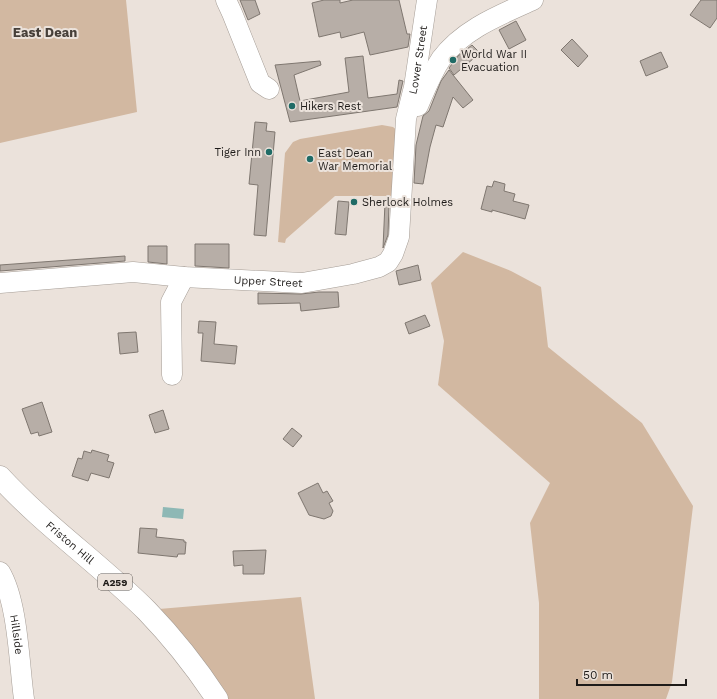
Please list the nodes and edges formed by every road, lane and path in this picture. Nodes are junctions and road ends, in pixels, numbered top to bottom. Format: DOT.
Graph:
graph roads {
  1 [pos="226,0"];
  2 [pos="427,0"];
  3 [pos="533,0"];
  4 [pos="269,89"];
  5 [pos="406,119"];
  6 [pos="184,277"];
  7 [pos="0,283"];
  8 [pos="172,375"];
  9 [pos="0,477"];
  10 [pos="0,572"];
  11 [pos="24,699"];
  12 [pos="217,699"];
  1 -- 4 [label="street"];
  2 -- 5 [label="street, Lower Street"];
  3 -- 5 [label="street"];
  5 -- 6 [label="street, Upper Street"];
  6 -- 7 [label="street, Upper Street"];
  6 -- 8 [label="street"];
  9 -- 12 [label="main road, Friston Hill / A259"];
  10 -- 11 [label="street, Hillside"];
}
